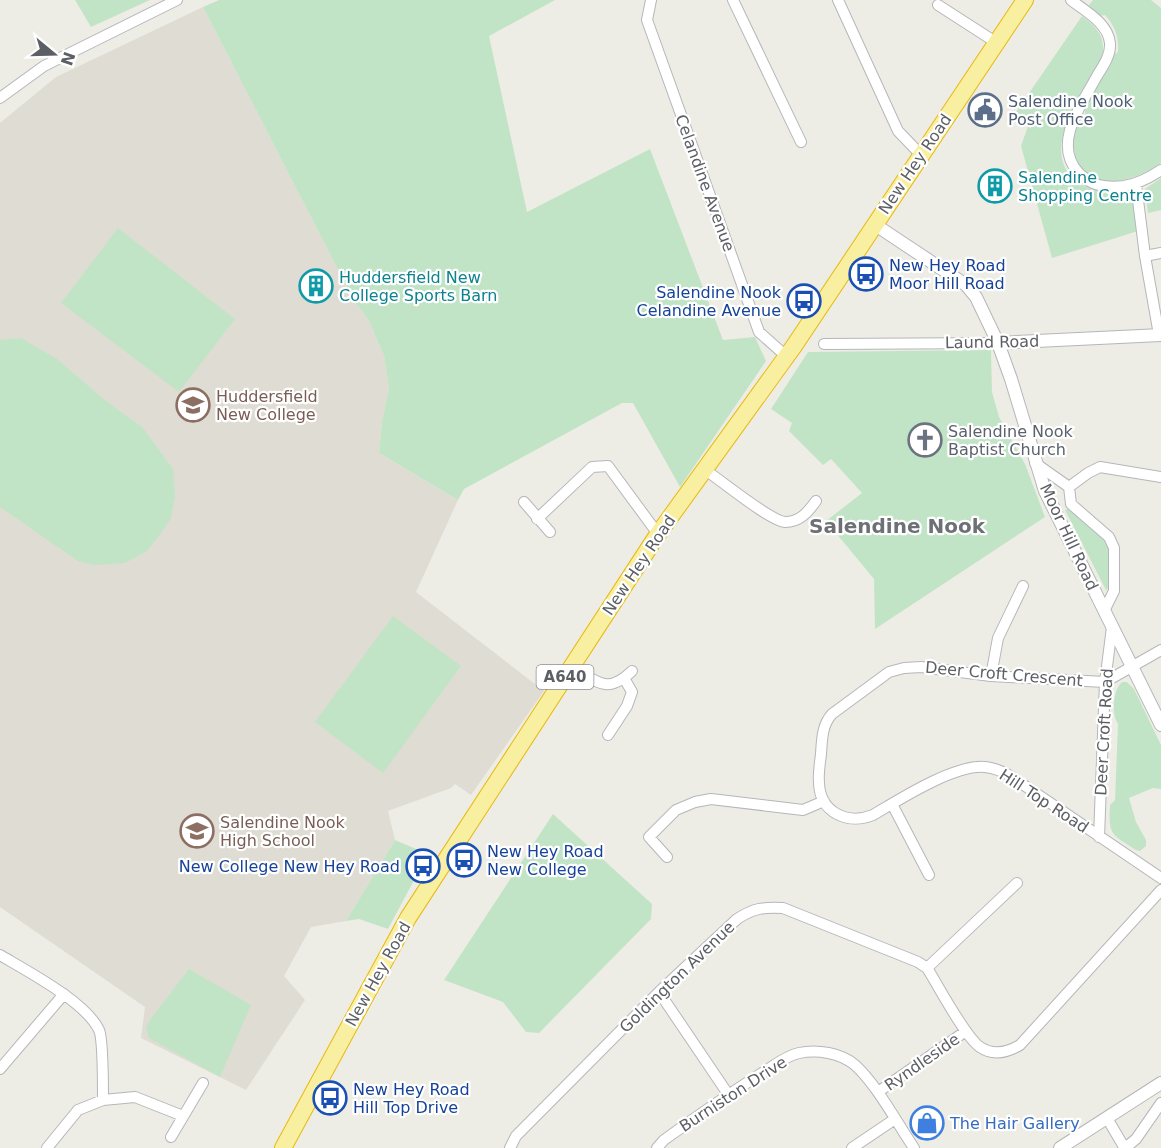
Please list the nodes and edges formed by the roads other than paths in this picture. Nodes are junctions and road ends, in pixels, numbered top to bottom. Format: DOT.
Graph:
graph roads {
  1 [pos="177,0"];
  2 [pos="651,0"];
  3 [pos="733,0"];
  4 [pos="838,0"];
  5 [pos="1025,0"];
  6 [pos="1071,0"];
  7 [pos="938,5"];
  8 [pos="997,42"];
  9 [pos="0,98"];
  10 [pos="801,142"];
  11 [pos="921,155"];
  12 [pos="1161,170"];
  13 [pos="1136,184"];
  14 [pos="874,224"];
  15 [pos="1161,253"];
  16 [pos="1145,256"];
  17 [pos="1160,335"];
  18 [pos="998,343"];
  19 [pos="824,344"];
  20 [pos="786,356"];
  21 [pos="1035,462"];
  22 [pos="705,470"];
  23 [pos="1161,477"];
  24 [pos="1069,488"];
  25 [pos="816,501"];
  26 [pos="524,502"];
  27 [pos="537,519"];
  28 [pos="550,532"];
  29 [pos="658,534"];
  30 [pos="1023,586"];
  31 [pos="1104,611"];
  32 [pos="1112,627"];
  33 [pos="1161,650"];
  34 [pos="1131,666"];
  35 [pos="572,667"];
  36 [pos="991,676"];
  37 [pos="1105,682"];
  38 [pos="1161,725"];
  39 [pos="608,735"];
  40 [pos="824,801"];
  41 [pos="892,804"];
  42 [pos="1099,837"];
  43 [pos="667,857"];
  44 [pos="930,875"];
  45 [pos="1161,878"];
  46 [pos="1017,883"];
  47 [pos="1161,890"];
  48 [pos="0,955"];
  49 [pos="927,968"];
  50 [pos="659,992"];
  51 [pos="64,994"];
  52 [pos="966,1031"];
  53 [pos="0,1069"];
  54 [pos="203,1083"];
  55 [pos="1161,1083"];
  56 [pos="878,1092"];
  57 [pos="728,1094"];
  58 [pos="103,1100"];
  59 [pos="1161,1103"];
  60 [pos="183,1116"];
  61 [pos="1107,1118"];
  62 [pos="895,1119"];
  63 [pos="171,1137"];
  64 [pos="46,1148"];
  65 [pos="283,1148"];
  66 [pos="510,1148"];
  67 [pos="657,1148"];
  68 [pos="852,1148"];
  69 [pos="914,1148"];
  70 [pos="1060,1148"];
  71 [pos="1124,1148"];
  1 -- 9 [label="street"];
  2 -- 20 [label="street, Celandine Avenue"];
  3 -- 10 [label="street"];
  4 -- 11 [label="street"];
  5 -- 8 [label="highway, New Hey Road / A640"];
  6 -- 13 [label="street"];
  7 -- 8 [label="street"];
  8 -- 11 [label="highway, New Hey Road / A640"];
  11 -- 14 [label="highway, New Hey Road / A640"];
  12 -- 13 [label="street"];
  13 -- 16 [label="street"];
  14 -- 18 [label="street, Moor Hill Road"];
  14 -- 20 [label="highway, New Hey Road / A640"];
  15 -- 16 [label="street"];
  16 -- 17 [label="street"];
  17 -- 18 [label="street, Laund Road"];
  18 -- 19 [label="street, Laund Road"];
  18 -- 21 [label="street, Moor Hill Road"];
  20 -- 22 [label="highway, New Hey Road / A640"];
  21 -- 24 [label="street, Moor Hill Road"];
  21 -- 31 [label="street, Moor Hill Road"];
  22 -- 25 [label="street"];
  22 -- 29 [label="highway, New Hey Road / A640"];
  23 -- 24 [label="street"];
  24 -- 31 [label="street, Moor Hill Road"];
  26 -- 27 [label="street"];
  27 -- 28 [label="street"];
  27 -- 29 [label="street"];
  29 -- 35 [label="highway, New Hey Road / A640"];
  30 -- 36 [label="street"];
  31 -- 32 [label="street, Moor Hill Road"];
  32 -- 34 [label="street, Moor Hill Road"];
  32 -- 37 [label="street, Deer Croft Road"];
  33 -- 34 [label="street, Deer Croft Crescent"];
  34 -- 37 [label="street, Deer Croft Crescent"];
  34 -- 38 [label="street, Moor Hill Road"];
  35 -- 39 [label="street"];
  35 -- 65 [label="highway, New Hey Road / A640"];
  36 -- 37 [label="street, Deer Croft Crescent"];
  36 -- 40 [label="street, Deer Croft Crescent"];
  37 -- 42 [label="street, Deer Croft Road"];
  40 -- 41 [label="street, Hill Top Road"];
  40 -- 43 [label="street"];
  41 -- 42 [label="street, Hill Top Road"];
  41 -- 44 [label="street"];
  42 -- 45 [label="street, Hill Top Road"];
  46 -- 49 [label="street"];
  47 -- 52 [label="street"];
  48 -- 51 [label="street"];
  49 -- 50 [label="street, Goldington Avenue"];
  49 -- 52 [label="street"];
  50 -- 57 [label="street"];
  50 -- 66 [label="street, Goldington Avenue"];
  51 -- 53 [label="street"];
  51 -- 58 [label="street"];
  52 -- 56 [label="street, Ryndleside"];
  54 -- 60 [label="street"];
  55 -- 61 [label="street"];
  56 -- 57 [label="street, Burniston Drive"];
  56 -- 62 [label="street, Burniston Drive"];
  57 -- 67 [label="street, Burniston Drive"];
  58 -- 60 [label="street"];
  58 -- 64 [label="street"];
  59 -- 71 [label="street"];
  60 -- 63 [label="street"];
  61 -- 70 [label="street"];
  61 -- 71 [label="street"];
  62 -- 68 [label="street"];
  62 -- 69 [label="street, Burniston Drive"];
}
